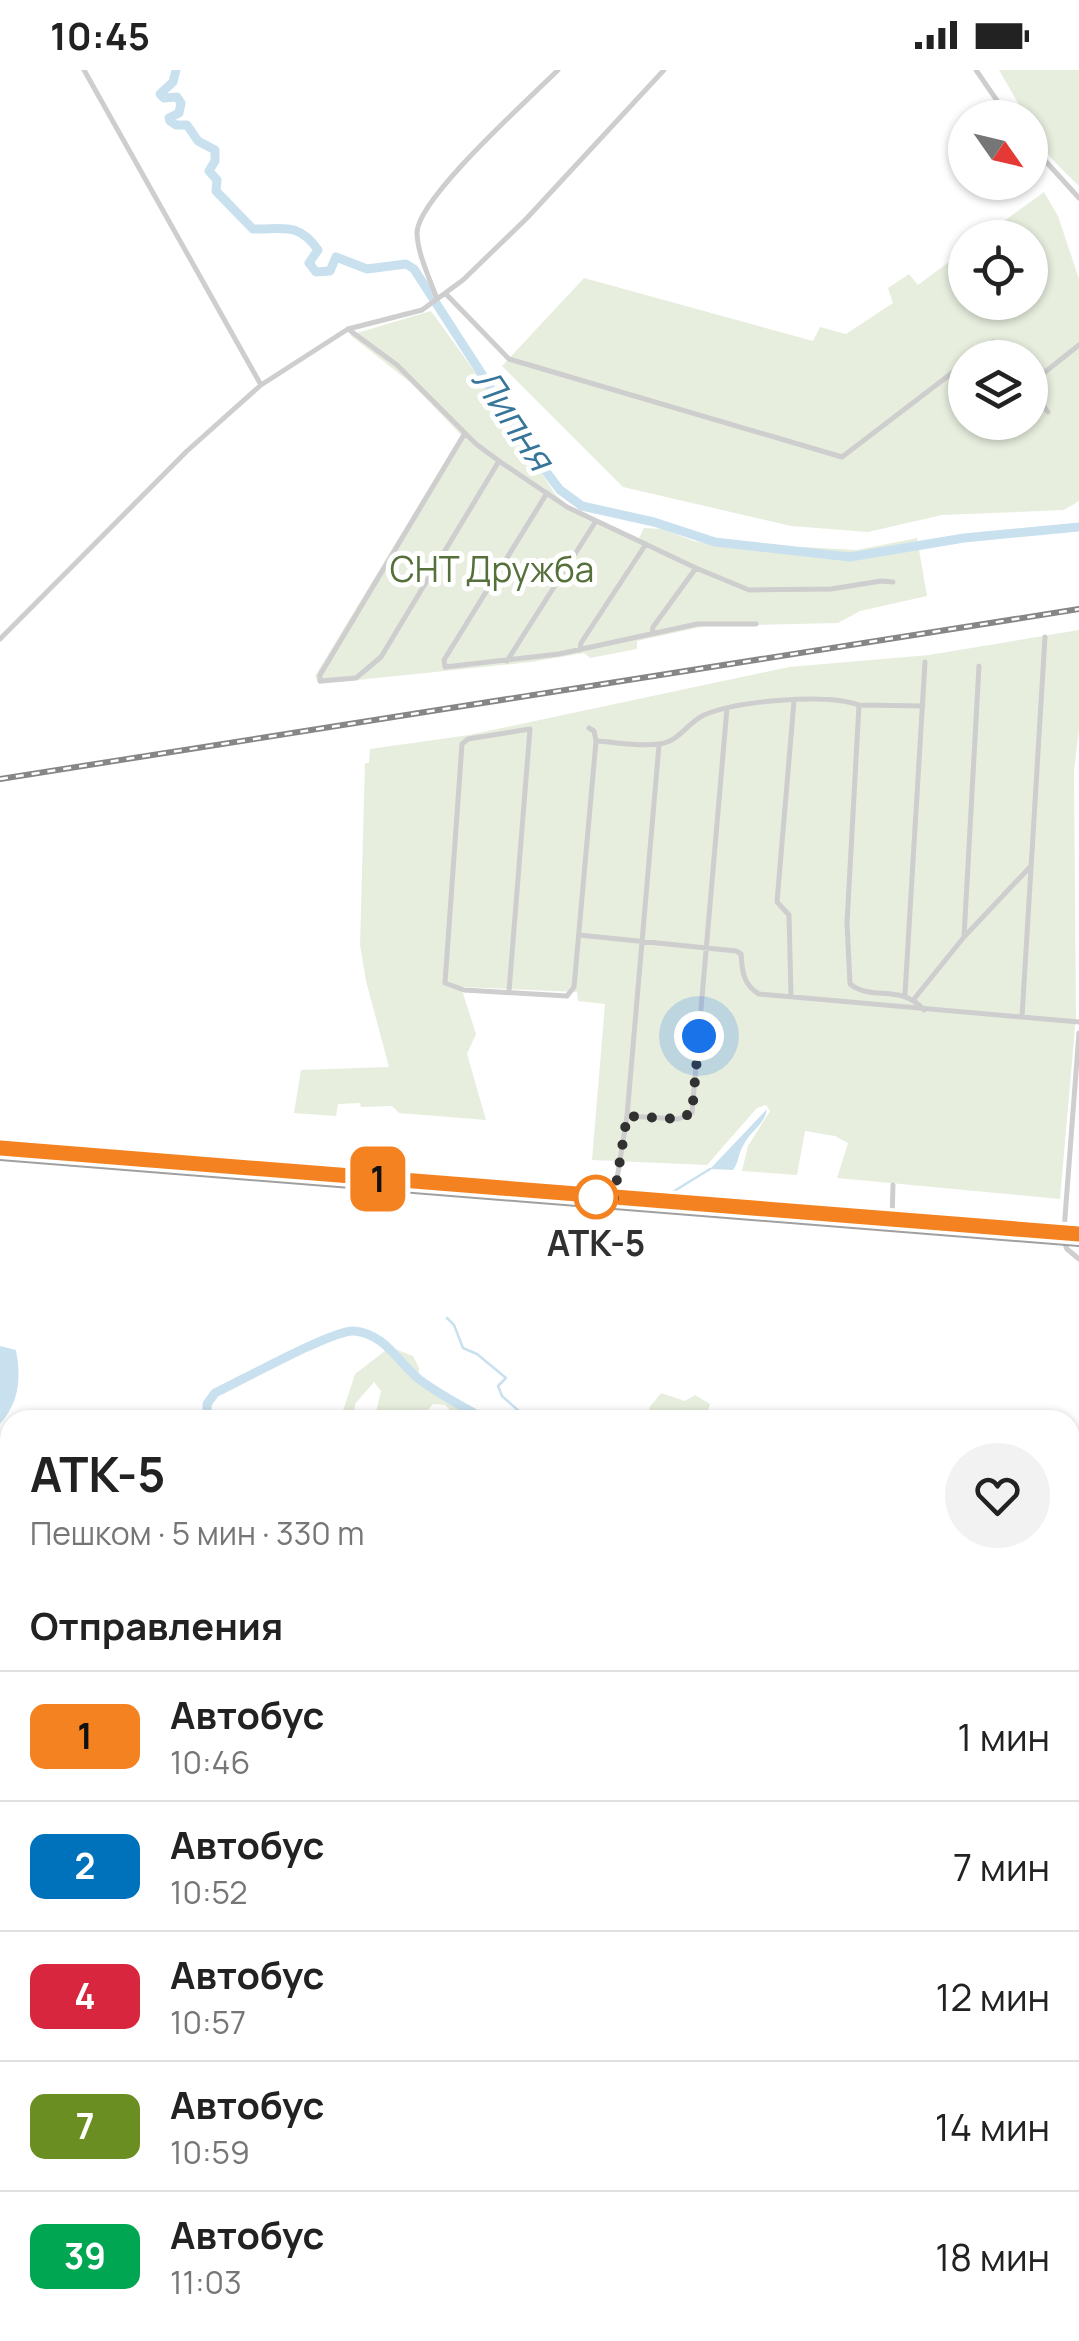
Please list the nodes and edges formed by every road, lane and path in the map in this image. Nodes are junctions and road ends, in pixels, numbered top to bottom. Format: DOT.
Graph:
graph roads {
  1 [pos="84,70"];
  2 [pos="558,70"];
  3 [pos="664,70"];
  4 [pos="976,70"];
  5 [pos="997,100"];
  6 [pos="1048,164"];
  7 [pos="1079,198"];
  8 [pos="446,294"];
  9 [pos="437,300"];
  10 [pos="348,330"];
  11 [pos="1079,345"];
  12 [pos="1048,371"];
  13 [pos="948,376"];
  14 [pos="261,384"];
  15 [pos="465,433"];
  16 [pos="500,461"];
  17 [pos="547,493"];
  18 [pos="596,521"];
  19 [pos="646,544"];
  20 [pos="696,568"];
  21 [pos="894,582"];
  22 [pos="756,624"];
  23 [pos="652,634"];
  24 [pos="1046,637"];
  25 [pos="0,639"];
  26 [pos="580,650"];
  27 [pos="507,661"];
  28 [pos="926,662"];
  29 [pos="979,666"];
  30 [pos="794,701"];
  31 [pos="859,705"];
  32 [pos="923,706"];
  33 [pos="728,708"];
  34 [pos="589,728"];
  35 [pos="596,740"];
  36 [pos="659,744"];
  37 [pos="1030,867"];
  38 [pos="579,935"];
  39 [pos="964,937"];
  40 [pos="643,941"];
  41 [pos="707,950"];
  42 [pos="509,992"];
  43 [pos="905,994"];
  44 [pos="791,996"];
  45 [pos="914,998"];
  46 [pos="924,1010"];
  47 [pos="1022,1017"];
  48 [pos="1079,1022"];
  49 [pos="1079,1034"];
  50 [pos="627,1116"];
  51 [pos="0,1152"];
  52 [pos="894,1185"];
  53 [pos="614,1198"];
  54 [pos="892,1220"];
  55 [pos="1079,1234"];
  56 [pos="1064,1236"];
  57 [pos="1079,1242"];
  58 [pos="1079,1259"];
  1 -- 14 [label="street"];
  2 -- 9 [label="street"];
  3 -- 8 [label="street"];
  4 -- 5 [label="street"];
  6 -- 7 [label="street"];
  8 -- 9 [label="street"];
  8 -- 13 [label="street"];
  9 -- 10 [label="street"];
  10 -- 14 [label="street"];
  10 -- 15 [label="street"];
  11 -- 12 [label="street"];
  14 -- 25 [label="street"];
  15 -- 16 [label="street"];
  15 -- 16 [label="street"];
  16 -- 17 [label="street"];
  17 -- 18 [label="street"];
  17 -- 27 [label="street"];
  18 -- 19 [label="street"];
  18 -- 27 [label="street"];
  19 -- 20 [label="street"];
  19 -- 26 [label="street"];
  20 -- 21 [label="street"];
  20 -- 23 [label="street"];
  22 -- 23 [label="street"];
  23 -- 26 [label="street"];
  24 -- 37 [label="street"];
  26 -- 27 [label="street"];
  28 -- 32 [label="street"];
  29 -- 39 [label="street"];
  30 -- 31 [label="street"];
  30 -- 33 [label="street"];
  30 -- 44 [label="street"];
  31 -- 32 [label="street"];
  31 -- 43 [label="street"];
  32 -- 43 [label="street"];
  33 -- 36 [label="street"];
  33 -- 41 [label="street"];
  34 -- 35 [label="street"];
  35 -- 36 [label="street"];
  35 -- 38 [label="street"];
  36 -- 40 [label="street"];
  37 -- 39 [label="street"];
  37 -- 47 [label="street"];
  38 -- 40 [label="street"];
  38 -- 42 [label="street"];
  39 -- 45 [label="street"];
  40 -- 41 [label="street"];
  40 -- 50 [label="street"];
  41 -- 44 [label="street"];
  41 -- 50 [label="street"];
  42 -- 42 [label="street"];
  43 -- 45 [label="street"];
  44 -- 46 [label="street"];
  45 -- 46 [label="street"];
  46 -- 47 [label="street"];
  47 -- 48 [label="street"];
  49 -- 56 [label="street"];
  50 -- 53 [label="street"];
  51 -- 53 [label="highway"];
  51 -- 56 [label="highway"];
  52 -- 54 [label="street"];
  53 -- 54 [label="highway"];
  54 -- 56 [label="highway"];
  55 -- 56 [label="highway"];
  56 -- 57 [label="highway"];
  56 -- 58 [label="street"];
}
